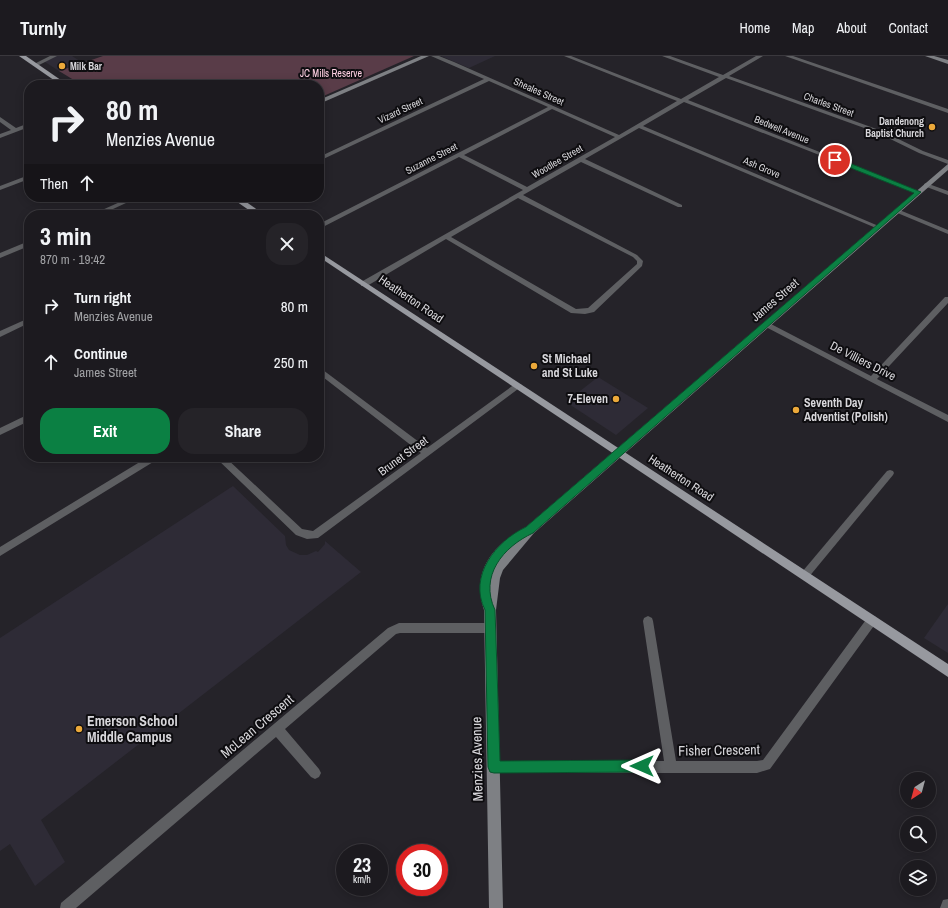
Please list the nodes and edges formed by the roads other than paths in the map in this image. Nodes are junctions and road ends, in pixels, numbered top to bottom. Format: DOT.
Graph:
graph roads {
  1 [pos="22,56"];
  2 [pos="51,56"];
  3 [pos="54,56"];
  4 [pos="426,56"];
  5 [pos="434,56"];
  6 [pos="440,56"];
  7 [pos="567,56"];
  8 [pos="665,56"];
  9 [pos="760,56"];
  10 [pos="788,56"];
  11 [pos="928,56"];
  12 [pos="948,62"];
  13 [pos="452,63"];
  14 [pos="34,64"];
  15 [pos="724,77"];
  16 [pos="489,79"];
  17 [pos="58,80"];
  18 [pos="324,100"];
  19 [pos="683,101"];
  20 [pos="552,107"];
  21 [pos="948,111"];
  22 [pos="0,119"];
  23 [pos="639,126"];
  24 [pos="24,127"];
  25 [pos="15,130"];
  26 [pos="0,136"];
  27 [pos="620,136"];
  28 [pos="460,154"];
  29 [pos="324,157"];
  30 [pos="580,159"];
  31 [pos="948,162"];
  32 [pos="948,166"];
  33 [pos="24,179"];
  34 [pos="926,185"];
  35 [pos="0,188"];
  36 [pos="528,190"];
  37 [pos="918,192"];
  38 [pos="948,193"];
  39 [pos="518,195"];
  40 [pos="124,202"];
  41 [pos="243,202"];
  42 [pos="680,206"];
  43 [pos="110,208"];
  44 [pos="105,210"];
  45 [pos="113,210"];
  46 [pos="254,210"];
  47 [pos="897,211"];
  48 [pos="324,224"];
  49 [pos="878,227"];
  50 [pos="948,232"];
  51 [pos="447,237"];
  52 [pos="24,245"];
  53 [pos="0,256"];
  54 [pos="324,257"];
  55 [pos="364,284"];
  56 [pos="948,299"];
  57 [pos="24,322"];
  58 [pos="766,325"];
  59 [pos="0,334"];
  60 [pos="324,374"];
  61 [pos="872,379"];
  62 [pos="518,386"];
  63 [pos="948,419"];
  64 [pos="24,420"];
  65 [pos="0,432"];
  66 [pos="427,453"];
  67 [pos="619,453"];
  68 [pos="147,462"];
  69 [pos="223,462"];
  70 [pos="890,473"];
  71 [pos="0,552"];
  72 [pos="805,576"];
  73 [pos="872,620"];
  74 [pos="648,621"];
  75 [pos="490,628"];
  76 [pos="948,671"];
  77 [pos="276,729"];
  78 [pos="671,766"];
  79 [pos="494,767"];
  80 [pos="316,773"];
  81 [pos="948,905"];
  82 [pos="69,907"];
  83 [pos="496,908"];
  84 [pos="946,908"];
  1 -- 14 [label="main road"];
  2 -- 14 [label="street"];
  3 -- 14 [label="street"];
  4 -- 18 [label="street"];
  5 -- 13 [label="street, Sheales Street"];
  6 -- 13 [label="street, Sheales Street"];
  7 -- 19 [label="street, Bedwell Avenue"];
  8 -- 15 [label="street, Charles Street"];
  9 -- 15 [label="street, Woodlee Street"];
  10 -- 21 [label="street"];
  11 -- 12 [label="street"];
  13 -- 16 [label="street, Sheales Street"];
  14 -- 17 [label="main road"];
  15 -- 19 [label="street, Woodlee Street"];
  15 -- 31 [label="street, Charles Street"];
  16 -- 20 [label="street, Sheales Street"];
  16 -- 29 [label="street, Vizard Street"];
  19 -- 23 [label="street, Woodlee Street"];
  19 -- 37 [label="street, Bedwell Avenue"];
  20 -- 27 [label="street, Sheales Street"];
  20 -- 28 [label="street, Suzanne Street"];
  22 -- 25 [label="street"];
  23 -- 27 [label="street, Woodlee Street"];
  23 -- 49 [label="street, Ash Grove"];
  24 -- 25 [label="street"];
  25 -- 26 [label="street"];
  27 -- 30 [label="street, Woodlee Street"];
  28 -- 36 [label="street"];
  28 -- 48 [label="street, Suzanne Street"];
  30 -- 36 [label="street, Woodlee Street"];
  30 -- 42 [label="street"];
  32 -- 34 [label="street, James Street"];
  33 -- 35 [label="street"];
  34 -- 37 [label="street, James Street"];
  34 -- 38 [label="street"];
  36 -- 39 [label="street, Woodlee Street"];
  37 -- 47 [label="street, James Street"];
  39 -- 51 [label="street, Woodlee Street"];
  39 -- 51 [label="street"];
  40 -- 43 [label="street"];
  41 -- 46 [label="main road"];
  43 -- 44 [label="street"];
  43 -- 45 [label="street"];
  47 -- 49 [label="street, James Street"];
  47 -- 50 [label="street"];
  49 -- 58 [label="street, James Street"];
  51 -- 55 [label="street, Woodlee Street"];
  52 -- 53 [label="street"];
  54 -- 55 [label="main road, Heatherton Road"];
  55 -- 62 [label="main road, Heatherton Road"];
  56 -- 61 [label="street"];
  57 -- 59 [label="street"];
  58 -- 61 [label="street, De Villiers Drive"];
  58 -- 67 [label="street, James Street"];
  60 -- 66 [label="street"];
  61 -- 63 [label="street, De Villiers Drive"];
  62 -- 66 [label="street, Brunet Street"];
  62 -- 67 [label="main road, Heatherton Road"];
  64 -- 65 [label="street"];
  66 -- 69 [label="street, Brunet Street"];
  67 -- 72 [label="main road, Heatherton Road"];
  67 -- 75 [label="street, Menzies Avenue"];
  68 -- 71 [label="street"];
  70 -- 72 [label="street"];
  72 -- 73 [label="main road, Heatherton Road"];
  73 -- 76 [label="main road, Heatherton Road"];
  73 -- 78 [label="street, Fisher Crescent"];
  74 -- 78 [label="street"];
  75 -- 77 [label="street, McLean Crescent"];
  75 -- 79 [label="street, Menzies Avenue"];
  77 -- 80 [label="street"];
  77 -- 82 [label="street, McLean Crescent"];
  78 -- 79 [label="street, Fisher Crescent"];
  79 -- 83 [label="street, Menzies Avenue"];
  81 -- 84 [label="street"];
}
